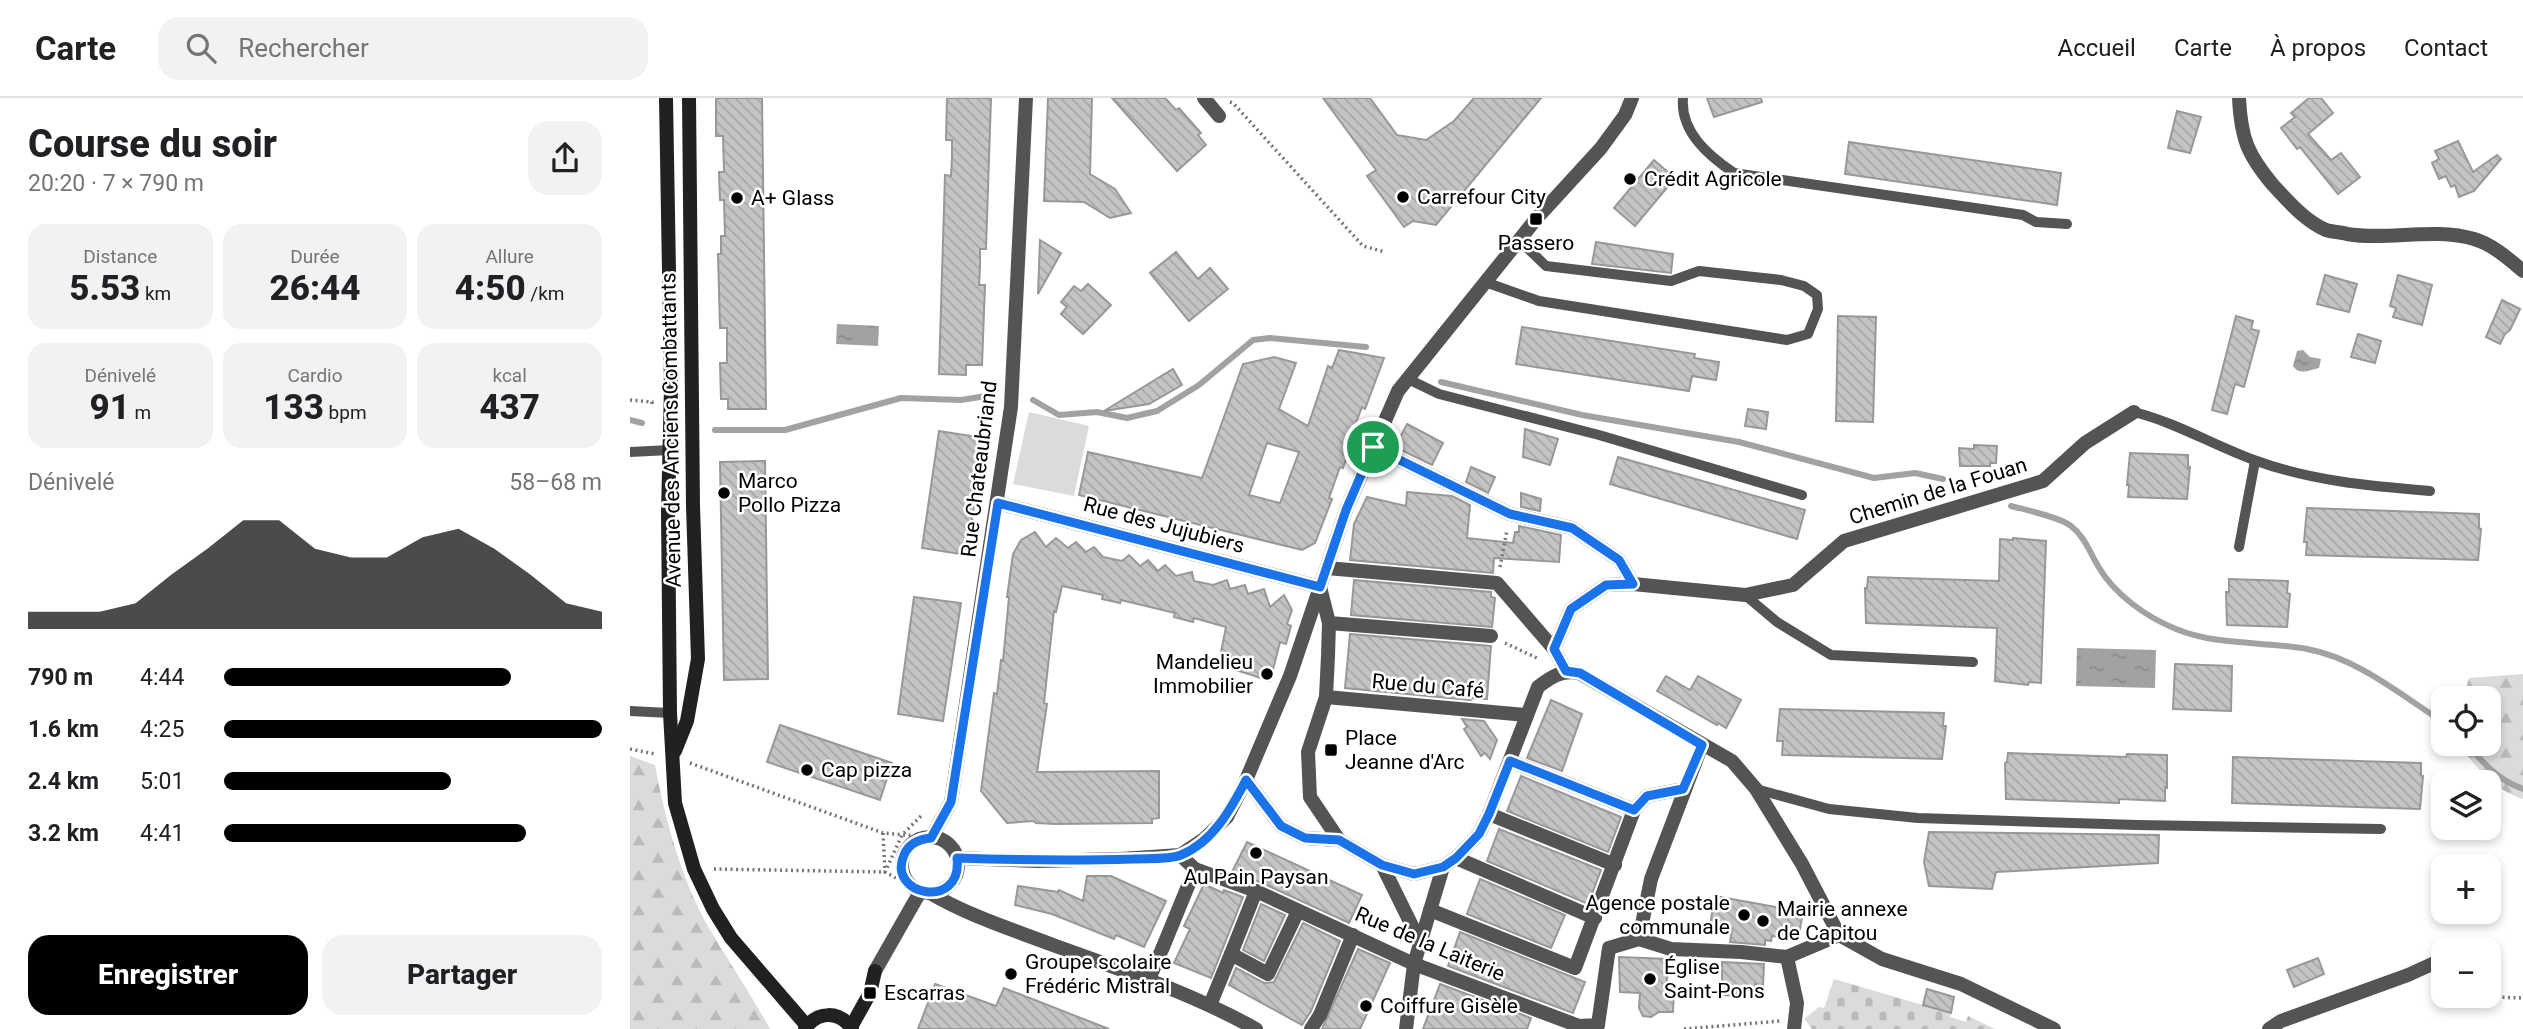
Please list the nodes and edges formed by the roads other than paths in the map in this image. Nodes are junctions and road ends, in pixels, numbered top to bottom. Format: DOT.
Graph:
graph roads {
  1 [pos="666,98"];
  2 [pos="689,98"];
  3 [pos="1026,98"];
  4 [pos="1632,98"];
  5 [pos="1683,98"];
  6 [pos="2239,98"];
  7 [pos="1206,100"];
  8 [pos="1219,116"];
  9 [pos="2067,224"];
  10 [pos="1519,240"];
  11 [pos="2523,271"];
  12 [pos="1485,282"];
  13 [pos="1408,379"];
  14 [pos="2134,412"];
  15 [pos="1373,447"];
  16 [pos="670,450"];
  17 [pos="630,453"];
  18 [pos="2255,461"];
  19 [pos="2430,491"];
  20 [pos="1802,495"];
  21 [pos="998,503"];
  22 [pos="2239,547"];
  23 [pos="1327,568"];
  24 [pos="1633,584"];
  25 [pos="1320,587"];
  26 [pos="1745,595"];
  27 [pos="1329,623"];
  28 [pos="1491,636"];
  29 [pos="1554,649"];
  30 [pos="1973,662"];
  31 [pos="1566,671"];
  32 [pos="1326,698"];
  33 [pos="630,711"];
  34 [pos="670,713"];
  35 [pos="1527,715"];
  36 [pos="1702,745"];
  37 [pos="672,757"];
  38 [pos="1510,761"];
  39 [pos="1246,780"];
  40 [pos="1683,789"];
  41 [pos="1756,789"];
  42 [pos="1634,810"];
  43 [pos="1489,814"];
  44 [pos="2381,829"];
  45 [pos="931,838"];
  46 [pos="1339,840"];
  47 [pos="1180,855"];
  48 [pos="957,858"];
  49 [pos="1456,858"];
  50 [pos="1382,865"];
  51 [pos="1615,865"];
  52 [pos="1443,867"];
  53 [pos="1195,869"];
  54 [pos="1256,891"];
  55 [pos="925,893"];
  56 [pos="1430,910"];
  57 [pos="1298,911"];
  58 [pos="1595,918"];
  59 [pos="1839,934"];
  60 [pos="1353,935"];
  61 [pos="1639,939"];
  62 [pos="1420,942"];
  63 [pos="1231,954"];
  64 [pos="1787,957"];
  65 [pos="1414,964"];
  66 [pos="2431,964"];
  67 [pos="875,971"];
  68 [pos="1149,979"];
  69 [pos="1210,1005"];
  70 [pos="1795,1024"];
  71 [pos="806,1027"];
  72 [pos="851,1028"];
  73 [pos="1256,1029"];
  74 [pos="1311,1029"];
  75 [pos="1406,1029"];
  76 [pos="2054,1029"];
  77 [pos="2269,1029"];
  1 -- 16 [label="main road, Avenue des Anciens Combattants"];
  2 -- 37 [label="main road, Avenue des Anciens Combattants"];
  3 -- 21 [label="street, Rue Chateaubriand"];
  4 -- 10 [label="street"];
  5 -- 9 [label="lane"];
  6 -- 11 [label="street"];
  7 -- 8 [label="street"];
  10 -- 12 [label="street"];
  10 -- 12 [label="lane"];
  12 -- 13 [label="street"];
  13 -- 15 [label="street"];
  13 -- 20 [label="lane"];
  14 -- 18 [label="lane"];
  14 -- 26 [label="street, Chemin de la Fouan"];
  15 -- 23 [label="street"];
  15 -- 24 [label="street"];
  16 -- 17 [label="lane"];
  16 -- 34 [label="main road, Avenue des Anciens Combattants"];
  18 -- 19 [label="lane"];
  18 -- 22 [label="lane"];
  21 -- 25 [label="street, Rue des Jujubiers"];
  21 -- 45 [label="street, Rue Chateaubriand"];
  23 -- 25 [label="street"];
  23 -- 29 [label="street"];
  24 -- 26 [label="street, Chemin de la Fouan"];
  24 -- 29 [label="street, Chemin de la Fouan"];
  25 -- 27 [label="street"];
  25 -- 39 [label="street"];
  26 -- 30 [label="lane"];
  27 -- 28 [label="street"];
  27 -- 32 [label="street"];
  29 -- 31 [label="street"];
  31 -- 35 [label="street"];
  31 -- 36 [label="street"];
  32 -- 35 [label="street, Rue du Café"];
  32 -- 46 [label="street"];
  33 -- 34 [label="lane"];
  34 -- 37 [label="main road, Avenue des Anciens Combattants"];
  35 -- 38 [label="street"];
  36 -- 40 [label="street"];
  36 -- 41 [label="street"];
  37 -- 71 [label="main road, Avenue des Anciens Combattants"];
  38 -- 42 [label="street"];
  38 -- 43 [label="street"];
  39 -- 46 [label="street"];
  39 -- 47 [label="street"];
  40 -- 42 [label="street"];
  40 -- 61 [label="street"];
  41 -- 44 [label="lane"];
  41 -- 59 [label="street"];
  42 -- 51 [label="street"];
  43 -- 49 [label="street"];
  43 -- 51 [label="street"];
  45 -- 48 [label="street"];
  45 -- 55 [label="street"];
  46 -- 50 [label="street"];
  47 -- 48 [label="street"];
  47 -- 53 [label="street, Rue de la Laiterie"];
  48 -- 55 [label="street"];
  49 -- 52 [label="street"];
  49 -- 58 [label="street"];
  50 -- 52 [label="street"];
  50 -- 62 [label="street"];
  51 -- 58 [label="street"];
  52 -- 56 [label="street"];
  53 -- 54 [label="street, Rue de la Laiterie"];
  53 -- 68 [label="street"];
  54 -- 57 [label="street, Rue de la Laiterie"];
  54 -- 63 [label="street"];
  55 -- 67 [label="street"];
  55 -- 68 [label="street"];
  56 -- 58 [label="street"];
  56 -- 62 [label="street"];
  57 -- 60 [label="street, Rue de la Laiterie"];
  57 -- 63 [label="street"];
  59 -- 64 [label="street"];
  59 -- 76 [label="street"];
  60 -- 65 [label="street, Rue de la Laiterie"];
  60 -- 74 [label="street"];
  61 -- 64 [label="street"];
  61 -- 65 [label="street, Rue de la Laiterie"];
  62 -- 65 [label="street"];
  63 -- 69 [label="street"];
  64 -- 70 [label="street"];
  65 -- 75 [label="street"];
  66 -- 77 [label="street"];
  67 -- 72 [label="main road"];
  68 -- 69 [label="street"];
  69 -- 73 [label="street"];
  71 -- 72 [label="main road"];
}
